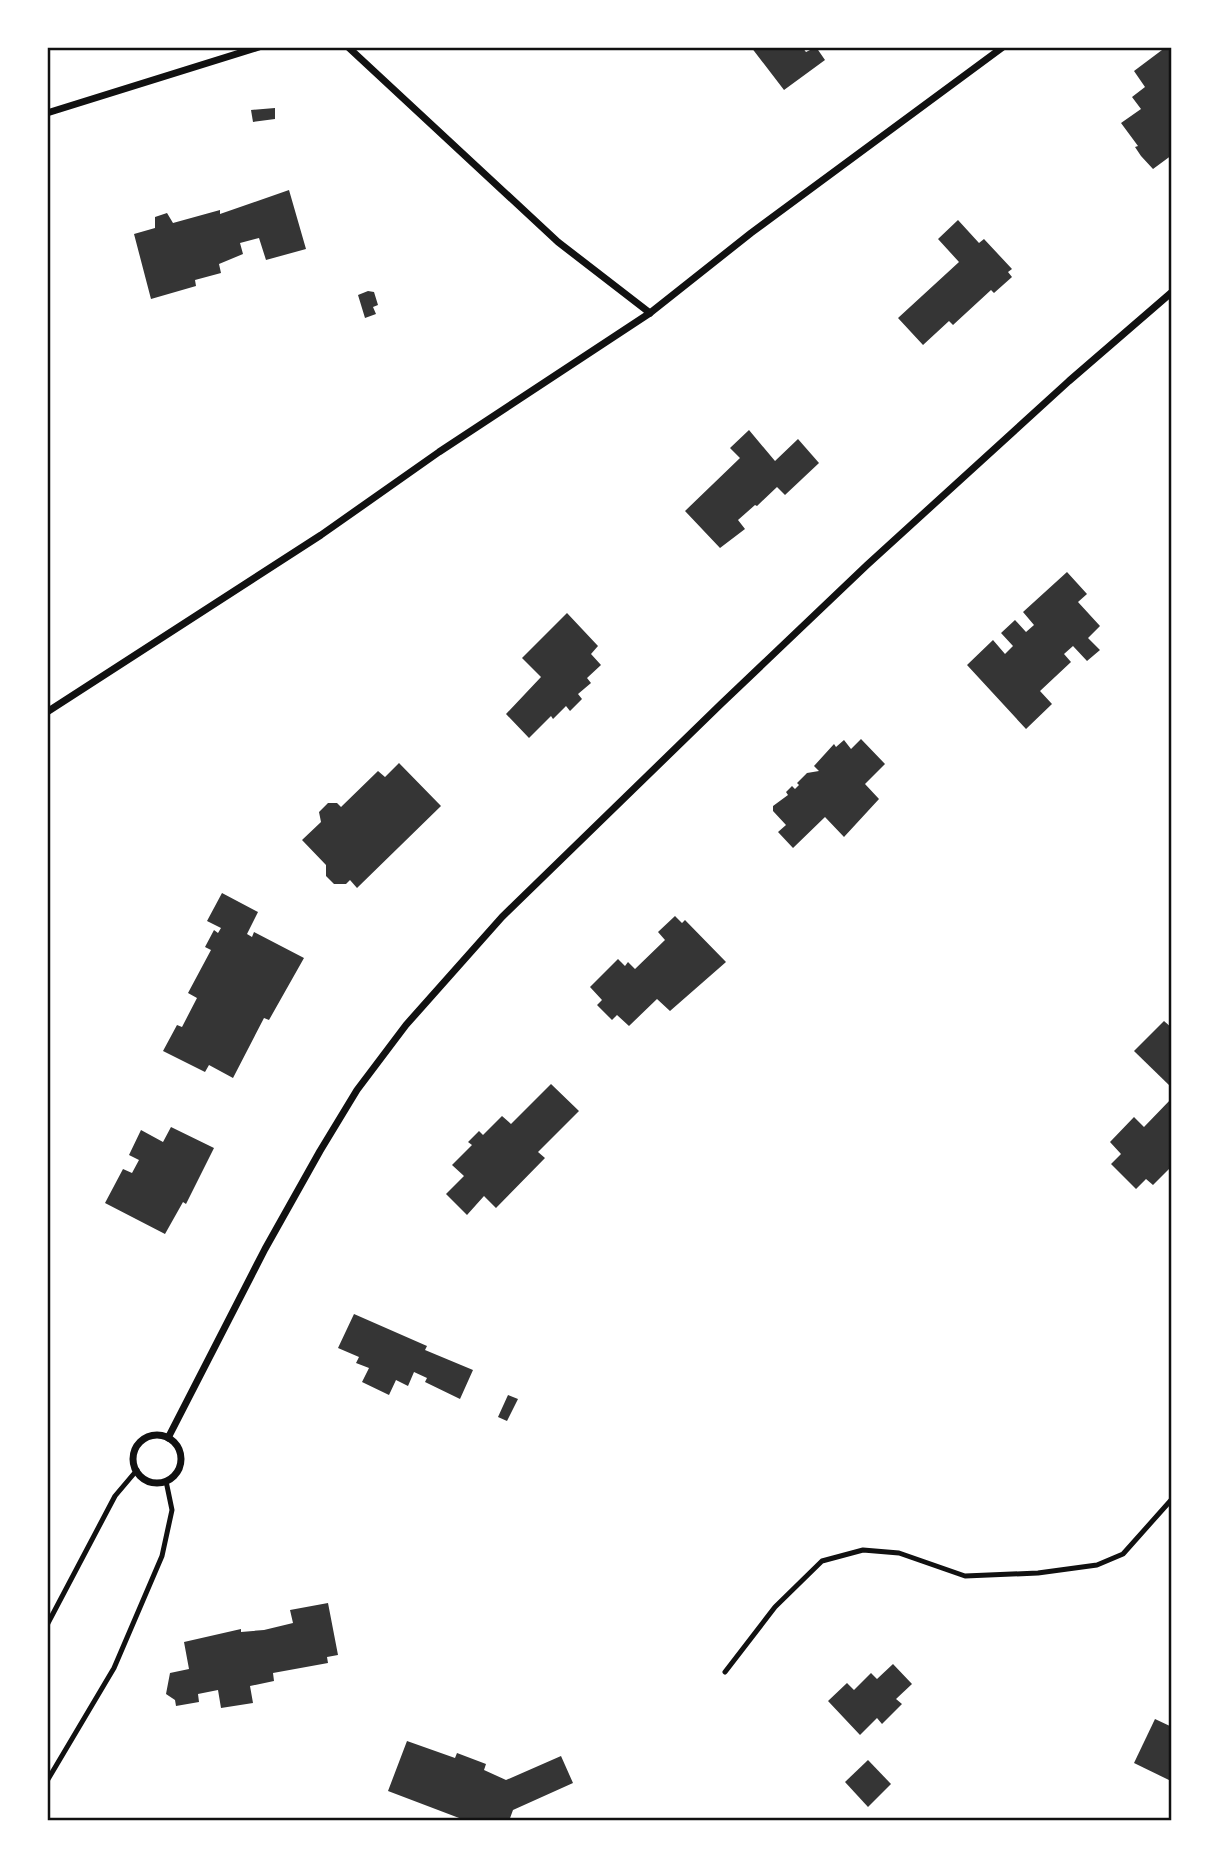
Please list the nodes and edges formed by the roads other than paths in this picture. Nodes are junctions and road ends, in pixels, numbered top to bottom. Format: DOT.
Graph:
graph roads {
  1 [pos="259,47"];
  2 [pos="348,47"];
  3 [pos="1003,47"];
  4 [pos="47,113"];
  5 [pos="1172,292"];
  6 [pos="650,313"];
  7 [pos="47,712"];
  8 [pos="168,1438"];
  9 [pos="137,1470"];
  10 [pos="166,1481"];
  11 [pos="1172,1499"];
  12 [pos="47,1625"];
  13 [pos="725,1672"];
  14 [pos="47,1781"];
  1 -- 4 [label="street"];
  2 -- 6 [label="street"];
  3 -- 6 [label="street"];
  5 -- 8 [label="street"];
  6 -- 7 [label="street"];
  8 -- 9 [label="street"];
  8 -- 10 [label="street"];
  9 -- 10 [label="street"];
  9 -- 12 [label="lane"];
  10 -- 14 [label="lane"];
  11 -- 13 [label="lane"];
}
